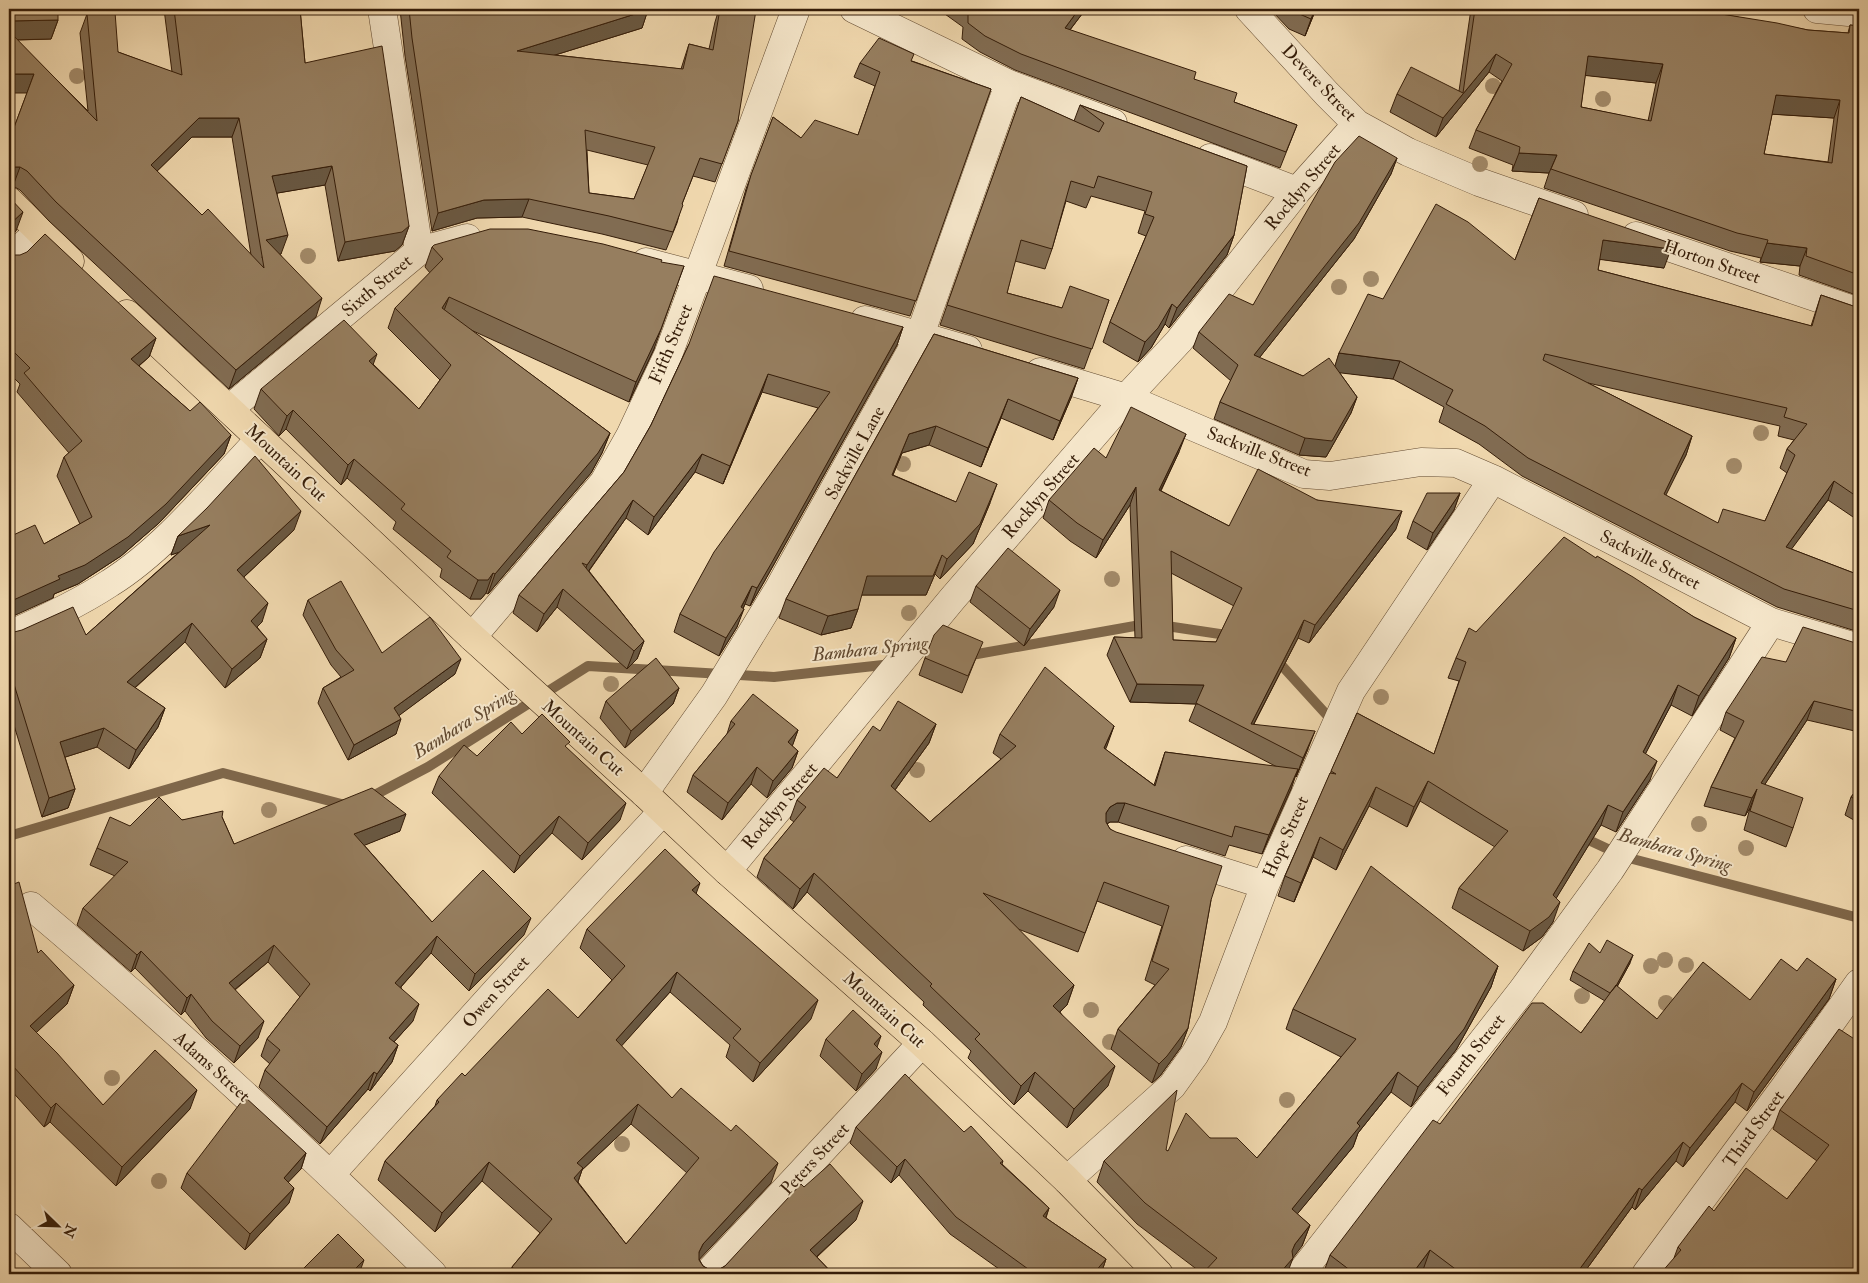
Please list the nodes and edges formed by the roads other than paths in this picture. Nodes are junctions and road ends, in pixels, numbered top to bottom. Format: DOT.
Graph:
graph roads {
  1 [pos="382,9"];
  2 [pos="796,9"];
  3 [pos="854,9"];
  4 [pos="1249,9"];
  5 [pos="1817,9"];
  6 [pos="1859,13"];
  7 [pos="1009,84"];
  8 [pos="1357,124"];
  9 [pos="1139,132"];
  10 [pos="1186,149"];
  11 [pos="1480,182"];
  12 [pos="1297,190"];
  13 [pos="9,201"];
  14 [pos="38,232"];
  15 [pos="489,233"];
  16 [pos="419,251"];
  17 [pos="626,256"];
  18 [pos="9,259"];
  19 [pos="698,276"];
  20 [pos="90,280"];
  21 [pos="774,296"];
  22 [pos="112,300"];
  23 [pos="1859,312"];
  24 [pos="839,313"];
  25 [pos="920,335"];
  26 [pos="992,357"];
  27 [pos="1019,366"];
  28 [pos="1126,398"];
  29 [pos="229,409"];
  30 [pos="260,438"];
  31 [pos="1493,479"];
  32 [pos="1771,622"];
  33 [pos="9,636"];
  34 [pos="472,637"];
  35 [pos="1859,648"];
  36 [pos="654,802"];
  37 [pos="1163,853"];
  38 [pos="726,871"];
  39 [pos="1265,885"];
  40 [pos="31,906"];
  41 [pos="1859,983"];
  42 [pos="922,1043"];
  43 [pos="331,1174"];
  44 [pos="1068,1180"];
  45 [pos="9,1227"];
  46 [pos="1153,1272"];
  47 [pos="58,1274"];
  48 [pos="432,1274"];
  49 [pos="707,1274"];
  50 [pos="1300,1274"];
  51 [pos="1646,1274"];
  1 -- 16 [label="street"];
  2 -- 19 [label="street, Fifth Street"];
  3 -- 7 [label="street"];
  4 -- 8 [label="street, Devere Street"];
  5 -- 6 [label="street"];
  7 -- 9 [label="street"];
  7 -- 25 [label="street, Sackville Lane"];
  8 -- 11 [label="street, Devere Street"];
  8 -- 12 [label="street, Rocklyn Street"];
  10 -- 12 [label="street"];
  11 -- 23 [label="street, Horton Street"];
  12 -- 28 [label="street, Rocklyn Street"];
  13 -- 14 [label="main road"];
  14 -- 18 [label="street"];
  14 -- 20 [label="main road"];
  15 -- 16 [label="street, Sixth Street"];
  16 -- 29 [label="street, Sixth Street"];
  17 -- 19 [label="street"];
  19 -- 21 [label="street"];
  19 -- 34 [label="street, Fifth Street"];
  22 -- 29 [label="main road, Mountain Cut"];
  24 -- 25 [label="street"];
  25 -- 26 [label="street"];
  25 -- 36 [label="street, Sackville Lane"];
  27 -- 28 [label="street, Sackville Street"];
  28 -- 31 [label="street, Sackville Street"];
  28 -- 38 [label="street, Rocklyn Street"];
  29 -- 30 [label="main road, Mountain Cut"];
  30 -- 33 [label="street"];
  30 -- 34 [label="main road, Mountain Cut"];
  31 -- 32 [label="street, Sackville Street"];
  31 -- 39 [label="street, Hope Street"];
  32 -- 35 [label="street, Sackville Street"];
  32 -- 50 [label="street, Fourth Street"];
  34 -- 36 [label="main road, Mountain Cut"];
  36 -- 38 [label="main road, Mountain Cut"];
  36 -- 43 [label="street, Owen Street"];
  37 -- 39 [label="street"];
  38 -- 42 [label="main road, Mountain Cut"];
  39 -- 44 [label="street, Hope Street"];
  40 -- 43 [label="street, Adams Street"];
  41 -- 51 [label="street, Third Street"];
  42 -- 44 [label="main road, Mountain Cut"];
  42 -- 49 [label="street, Peters Street"];
  43 -- 48 [label="street, Adams Street"];
  44 -- 46 [label="main road, Mountain Cut"];
  45 -- 47 [label="street"];
}
